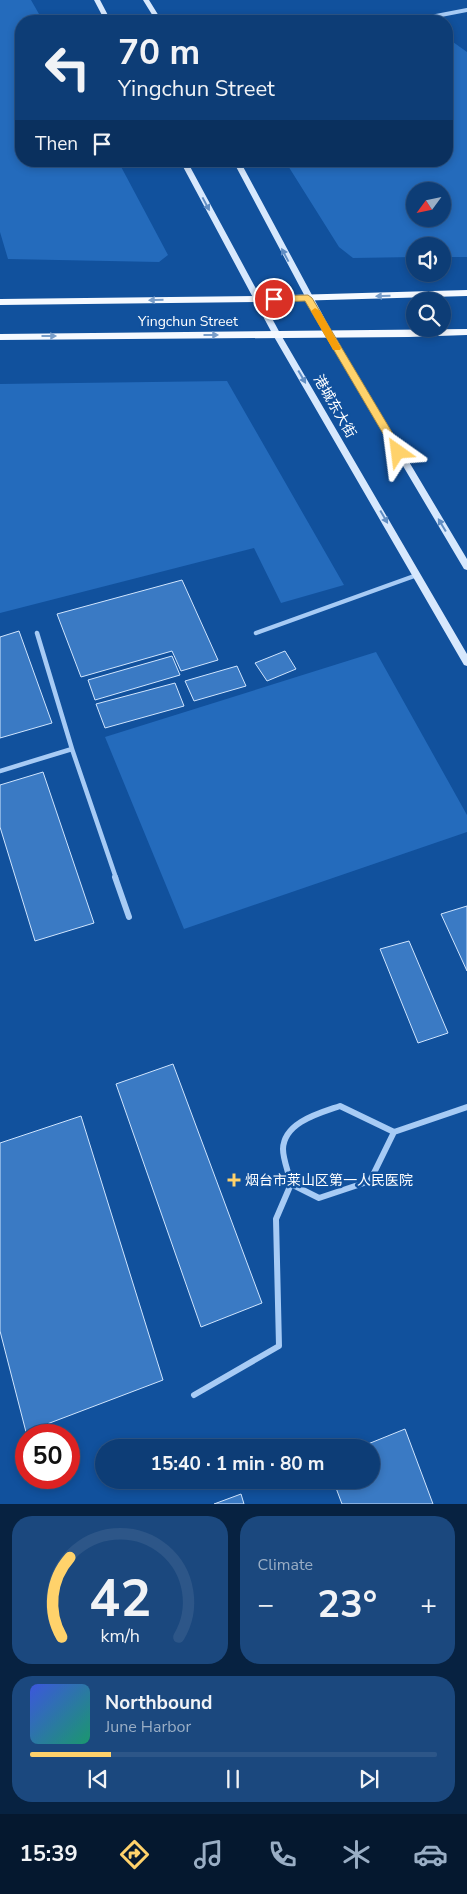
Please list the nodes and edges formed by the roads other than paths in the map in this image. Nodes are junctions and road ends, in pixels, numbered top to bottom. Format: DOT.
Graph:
graph roads {
  1 [pos="97,0"];
  2 [pos="146,0"];
  3 [pos="467,10"];
  4 [pos="105,15"];
  5 [pos="155,15"];
  6 [pos="441,15"];
  7 [pos="186,167"];
  8 [pos="239,167"];
  9 [pos="467,293"];
  10 [pos="308,298"];
  11 [pos="258,299"];
  12 [pos="0,302"];
  13 [pos="467,332"];
  14 [pos="277,334"];
  15 [pos="330,336"];
  16 [pos="0,337"];
  17 [pos="467,567"];
  18 [pos="418,574"];
  19 [pos="37,633"];
  20 [pos="256,633"];
  21 [pos="467,662"];
  22 [pos="72,749"];
  23 [pos="0,771"];
  24 [pos="129,917"];
  25 [pos="467,1107"];
  26 [pos="394,1132"];
  27 [pos="291,1184"];
  28 [pos="194,1395"];
  1 -- 4 [label="main road"];
  2 -- 5 [label="main road"];
  3 -- 6 [label="street"];
  7 -- 11 [label="main road, 港城东大街, one-way"];
  10 -- 8 [label="main road, one-way"];
  9 -- 10 [label="main road, Yingchun Street, one-way"];
  10 -- 11 [label="main road, Yingchun Street"];
  10 -- 15 [label="main road"];
  11 -- 12 [label="main road, Yingchun Street, one-way"];
  11 -- 14 [label="main road, 港城东大街"];
  13 -- 15 [label="main road, Yingchun Street"];
  14 -- 15 [label="main road, Yingchun Street"];
  16 -- 14 [label="main road, Yingchun Street, one-way"];
  14 -- 18 [label="main road, 港城东大街, one-way"];
  17 -- 15 [label="main road, one-way"];
  18 -- 20 [label="street"];
  18 -- 21 [label="main road, 港城东大街"];
  19 -- 22 [label="street"];
  22 -- 23 [label="street"];
  22 -- 24 [label="street"];
  25 -- 26 [label="street"];
  26 -- 27 [label="street"];
  26 -- 27 [label="street"];
  27 -- 28 [label="street"];
}
